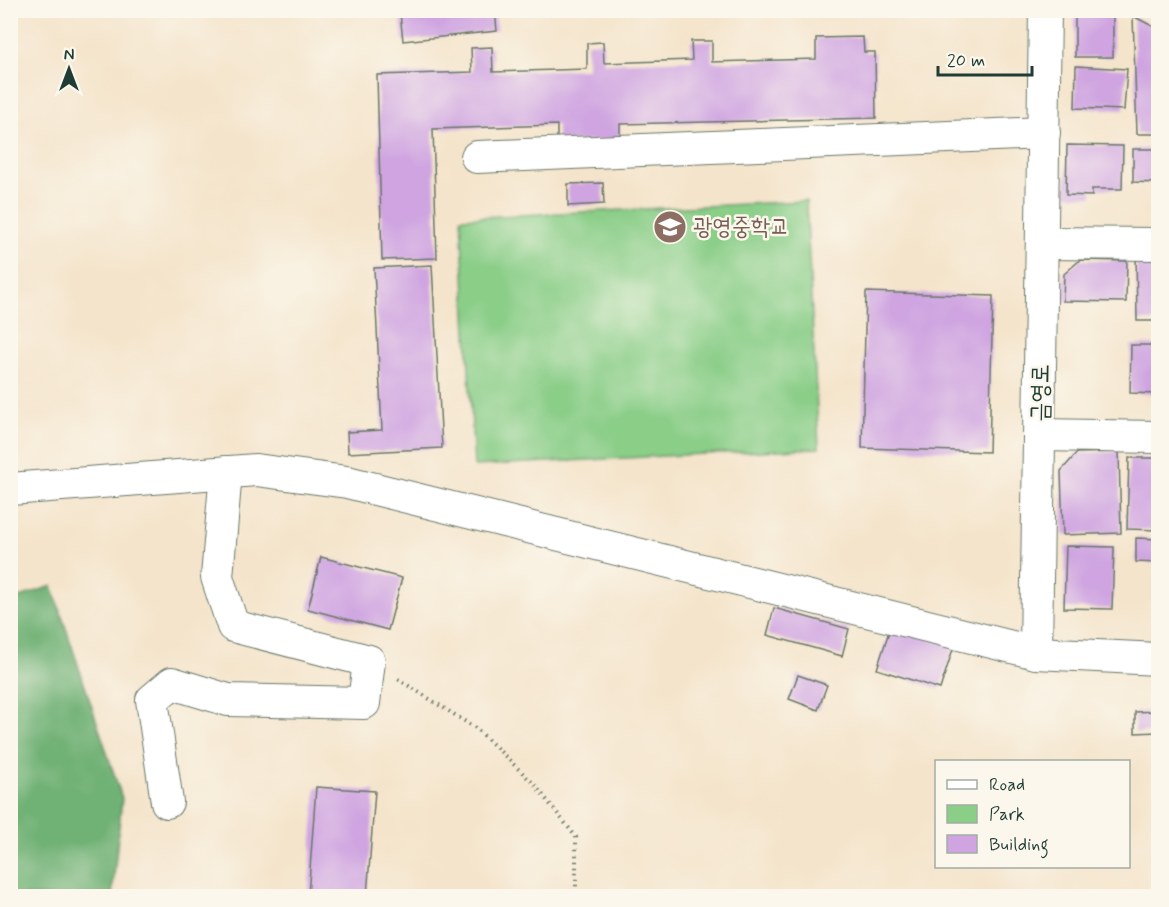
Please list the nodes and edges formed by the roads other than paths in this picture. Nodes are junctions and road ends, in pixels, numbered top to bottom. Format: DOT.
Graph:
graph roads {
  1 [pos="1045,10"];
  2 [pos="1044,133"];
  3 [pos="477,157"];
  4 [pos="1043,243"];
  5 [pos="1158,244"];
  6 [pos="1040,435"];
  7 [pos="1158,437"];
  8 [pos="226,472"];
  9 [pos="10,489"];
  10 [pos="1036,653"];
  11 [pos="1158,659"];
  12 [pos="167,802"];
  1 -- 2 [label="street, 금영로"];
  2 -- 3 [label="street"];
  2 -- 4 [label="street, 금영로"];
  4 -- 5 [label="street"];
  4 -- 6 [label="street, 금영로"];
  6 -- 7 [label="street"];
  6 -- 10 [label="street, 금영로"];
  8 -- 9 [label="street"];
  8 -- 10 [label="street"];
  8 -- 12 [label="street"];
  10 -- 11 [label="street"];
}
